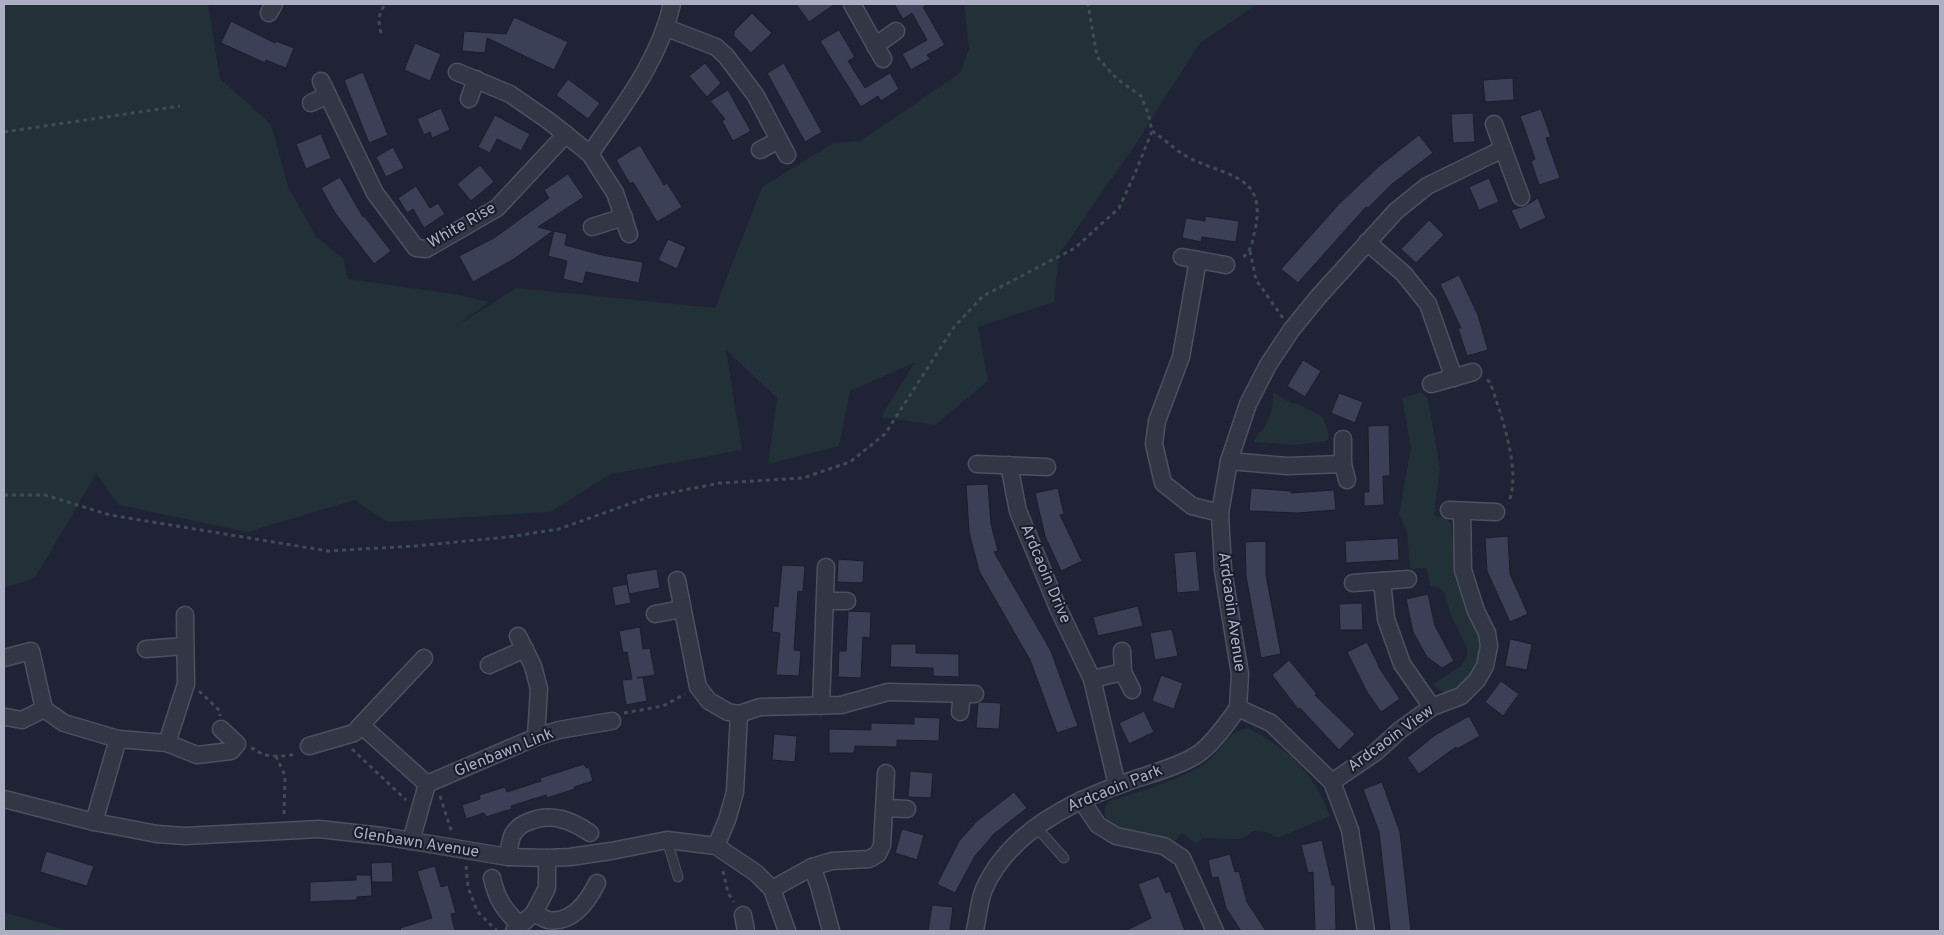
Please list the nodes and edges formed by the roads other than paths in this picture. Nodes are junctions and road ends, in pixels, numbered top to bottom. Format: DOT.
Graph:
graph roads {
  1 [pos="672,4"];
  2 [pos="852,4"];
  3 [pos="667,28"];
  4 [pos="896,31"];
  5 [pos="457,72"];
  6 [pos="476,80"];
  7 [pos="469,99"];
  8 [pos="311,103"];
  9 [pos="1494,124"];
  10 [pos="566,134"];
  11 [pos="778,140"];
  12 [pos="1503,149"];
  13 [pos="760,150"];
  14 [pos="590,154"];
  15 [pos="787,155"];
  16 [pos="1521,197"];
  17 [pos="624,217"];
  18 [pos="592,228"];
  19 [pos="629,234"];
  20 [pos="1367,242"];
  21 [pos="1226,265"];
  22 [pos="1473,372"];
  23 [pos="1454,378"];
  24 [pos="1431,384"];
  25 [pos="1343,439"];
  26 [pos="1228,461"];
  27 [pos="977,464"];
  28 [pos="1343,464"];
  29 [pos="1009,465"];
  30 [pos="1047,467"];
  31 [pos="1347,480"];
  32 [pos="1496,512"];
  33 [pos="1220,513"];
  34 [pos="826,567"];
  35 [pos="1408,579"];
  36 [pos="677,580"];
  37 [pos="1382,581"];
  38 [pos="1353,583"];
  39 [pos="825,600"];
  40 [pos="847,601"];
  41 [pos="682,609"];
  42 [pos="655,614"];
  43 [pos="185,615"];
  44 [pos="184,646"];
  45 [pos="146,649"];
  46 [pos="1122,651"];
  47 [pos="4,658"];
  48 [pos="424,658"];
  49 [pos="489,665"];
  50 [pos="1123,672"];
  51 [pos="1092,680"];
  52 [pos="1132,690"];
  53 [pos="820,706"];
  54 [pos="1432,707"];
  55 [pos="1238,708"];
  56 [pos="44,710"];
  57 [pos="960,712"];
  58 [pos="740,714"];
  59 [pos="6,717"];
  60 [pos="612,721"];
  61 [pos="362,725"];
  62 [pos="221,729"];
  63 [pos="536,738"];
  64 [pos="118,739"];
  65 [pos="167,743"];
  66 [pos="309,746"];
  67 [pos="886,773"];
  68 [pos="1332,782"];
  69 [pos="427,784"];
  70 [pos="1117,785"];
  71 [pos="4,799"];
  72 [pos="1081,800"];
  73 [pos="885,808"];
  74 [pos="908,809"];
  75 [pos="94,822"];
  76 [pos="1036,827"];
  77 [pos="590,833"];
  78 [pos="668,840"];
  79 [pos="411,841"];
  80 [pos="716,846"];
  81 [pos="508,857"];
  82 [pos="547,858"];
  83 [pos="1064,858"];
  84 [pos="812,867"];
  85 [pos="678,877"];
  86 [pos="492,878"];
  87 [pos="597,883"];
  88 [pos="772,889"];
  89 [pos="534,913"];
  90 [pos="743,915"];
  91 [pos="517,929"];
  92 [pos="975,930"];
  93 [pos="746,931"];
  94 [pos="786,931"];
  95 [pos="831,931"];
  96 [pos="1215,931"];
  97 [pos="1366,931"];
  1 -- 3 [label="street"];
  2 -- 4 [label="street"];
  3 -- 11 [label="street"];
  3 -- 14 [label="street"];
  5 -- 6 [label="street"];
  6 -- 7 [label="street"];
  6 -- 10 [label="street"];
  8 -- 10 [label="street, White Rise"];
  9 -- 12 [label="street"];
  10 -- 14 [label="street"];
  11 -- 13 [label="street"];
  11 -- 15 [label="street"];
  12 -- 16 [label="street"];
  12 -- 20 [label="street, Ardcaoin Avenue"];
  14 -- 17 [label="street"];
  17 -- 18 [label="street"];
  17 -- 19 [label="street"];
  20 -- 23 [label="street"];
  20 -- 26 [label="street, Ardcaoin Avenue"];
  21 -- 33 [label="street"];
  22 -- 23 [label="street"];
  23 -- 24 [label="street"];
  25 -- 28 [label="street"];
  26 -- 28 [label="street"];
  26 -- 33 [label="street, Ardcaoin Avenue"];
  27 -- 29 [label="street"];
  28 -- 31 [label="street"];
  29 -- 30 [label="street"];
  29 -- 51 [label="street, Ardcaoin Drive"];
  32 -- 54 [label="street, Ardcaoin View"];
  33 -- 55 [label="street, Ardcaoin Avenue"];
  34 -- 39 [label="street"];
  35 -- 37 [label="street"];
  36 -- 41 [label="street"];
  37 -- 38 [label="street"];
  37 -- 54 [label="street"];
  39 -- 40 [label="street"];
  39 -- 53 [label="street"];
  41 -- 42 [label="street"];
  41 -- 58 [label="street"];
  43 -- 44 [label="street"];
  44 -- 45 [label="street"];
  44 -- 65 [label="street"];
  46 -- 50 [label="street"];
  47 -- 56 [label="street"];
  48 -- 61 [label="street"];
  49 -- 63 [label="street"];
  50 -- 51 [label="street"];
  50 -- 52 [label="street"];
  51 -- 70 [label="street, Ardcaoin Drive"];
  53 -- 57 [label="street"];
  53 -- 58 [label="street"];
  54 -- 68 [label="street, Ardcaoin View"];
  55 -- 68 [label="street"];
  55 -- 70 [label="street, Ardcaoin Park"];
  56 -- 59 [label="street"];
  56 -- 64 [label="street"];
  58 -- 80 [label="street"];
  60 -- 63 [label="street, Glenbawn Link"];
  61 -- 66 [label="street"];
  61 -- 69 [label="street"];
  62 -- 65 [label="street"];
  63 -- 69 [label="street, Glenbawn Link"];
  64 -- 65 [label="street"];
  64 -- 75 [label="street"];
  67 -- 73 [label="street"];
  68 -- 97 [label="street"];
  69 -- 79 [label="street"];
  70 -- 72 [label="street, Ardcaoin Park"];
  71 -- 75 [label="street, Glenbawn Avenue"];
  72 -- 76 [label="street, Ardcaoin Park"];
  72 -- 96 [label="street"];
  73 -- 74 [label="street"];
  73 -- 84 [label="street"];
  75 -- 79 [label="street, Glenbawn Avenue"];
  76 -- 83 [label="lane"];
  76 -- 92 [label="street, Ardcaoin Park"];
  77 -- 81 [label="street"];
  78 -- 80 [label="street, Glenbawn Avenue"];
  78 -- 82 [label="street, Glenbawn Avenue"];
  78 -- 85 [label="lane"];
  79 -- 81 [label="street, Glenbawn Avenue"];
  80 -- 88 [label="street, Glenbawn Avenue"];
  81 -- 82 [label="street, Glenbawn Avenue"];
  82 -- 89 [label="street"];
  84 -- 88 [label="street"];
  84 -- 95 [label="street"];
  86 -- 91 [label="street"];
  87 -- 89 [label="street"];
  88 -- 94 [label="street, Glenbawn Avenue"];
  89 -- 91 [label="street"];
  90 -- 93 [label="street"];
}
